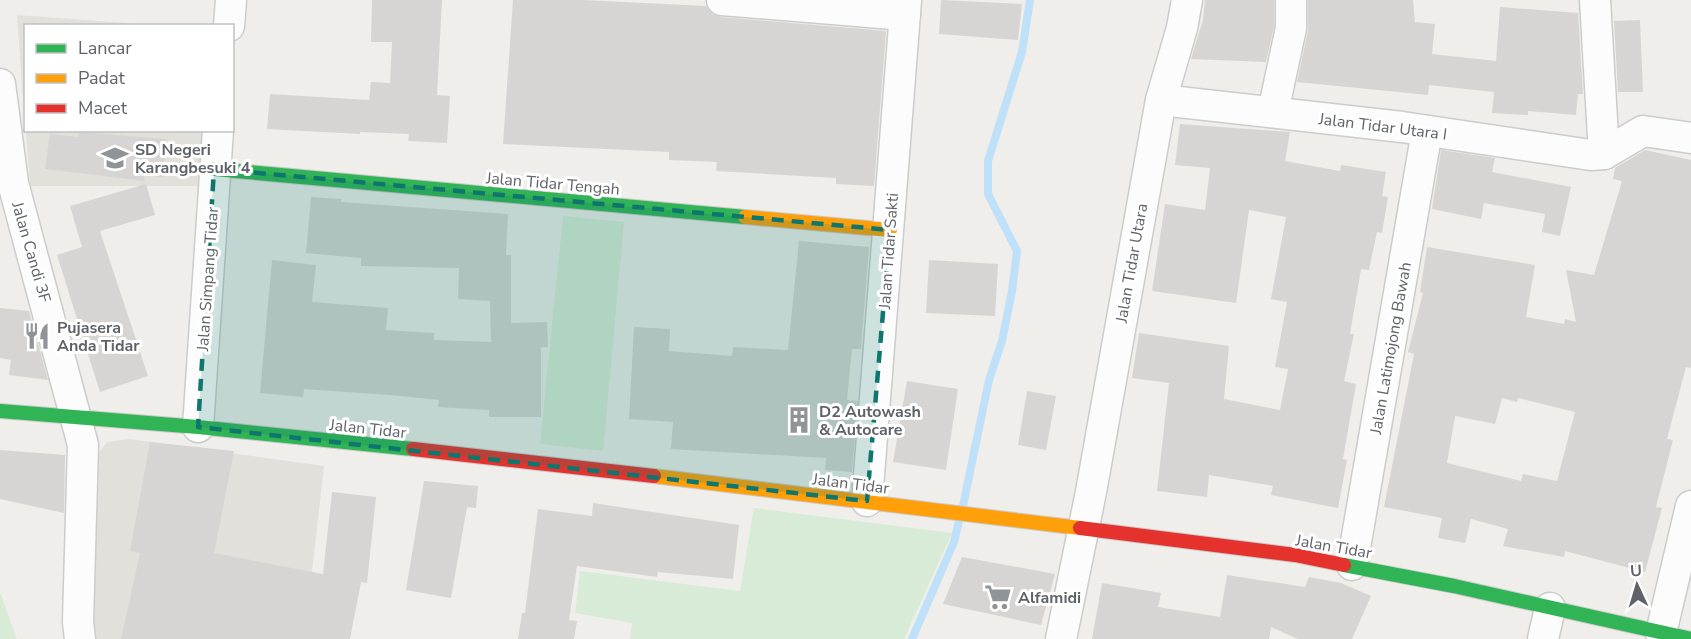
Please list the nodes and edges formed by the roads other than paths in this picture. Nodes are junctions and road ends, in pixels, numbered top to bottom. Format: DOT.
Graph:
graph roads {
  1 [pos="231,0"];
  2 [pos="722,0"];
  3 [pos="1187,0"];
  4 [pos="1291,0"];
  5 [pos="1595,0"];
  6 [pos="906,7"];
  7 [pos="229,24"];
  8 [pos="0,84"];
  9 [pos="1161,100"];
  10 [pos="1274,112"];
  11 [pos="1427,131"];
  12 [pos="218,132"];
  13 [pos="1691,138"];
  14 [pos="4,154"];
  15 [pos="1604,154"];
  16 [pos="214,169"];
  17 [pos="890,230"];
  18 [pos="0,411"];
  19 [pos="78,418"];
  20 [pos="198,427"];
  21 [pos="867,501"];
  22 [pos="1691,506"];
  23 [pos="1083,528"];
  24 [pos="1352,566"];
  25 [pos="1550,608"];
  26 [pos="1660,633"];
  27 [pos="80,639"];
  28 [pos="1061,639"];
  29 [pos="1543,639"];
  30 [pos="1691,639"];
  1 -- 7 [label="street"];
  2 -- 6 [label="street"];
  3 -- 9 [label="street, Jalan Tidar Utara"];
  4 -- 10 [label="street"];
  5 -- 15 [label="street"];
  6 -- 17 [label="street, Jalan Tidar Sakti"];
  8 -- 14 [label="street, Jalan Candi 3F"];
  9 -- 10 [label="street, Jalan Tidar Utara I"];
  9 -- 23 [label="street, Jalan Tidar Utara"];
  10 -- 11 [label="street, Jalan Tidar Utara I"];
  11 -- 15 [label="street, Jalan Tidar Utara I"];
  11 -- 24 [label="street, Jalan Latimojong Bawah"];
  12 -- 16 [label="street, Jalan Simpang Tidar"];
  13 -- 15 [label="street"];
  14 -- 19 [label="street, Jalan Candi 3F"];
  16 -- 17 [label="main road, Jalan Tidar Tengah"];
  16 -- 20 [label="street, Jalan Simpang Tidar"];
  17 -- 21 [label="street, Jalan Tidar Sakti"];
  18 -- 19 [label="main road, Jalan Tidar"];
  19 -- 20 [label="main road, Jalan Tidar"];
  19 -- 27 [label="street, Jalan Candi 3F"];
  20 -- 21 [label="main road, Jalan Tidar"];
  21 -- 23 [label="main road, Jalan Tidar"];
  22 -- 26 [label="street"];
  23 -- 24 [label="main road, Jalan Tidar"];
  23 -- 28 [label="street, Jalan Tidar Utara"];
  24 -- 25 [label="main road, Jalan Tidar"];
  25 -- 26 [label="main road, Jalan Tidar"];
  25 -- 29 [label="street"];
  26 -- 30 [label="main road, Jalan Tidar"];
}
